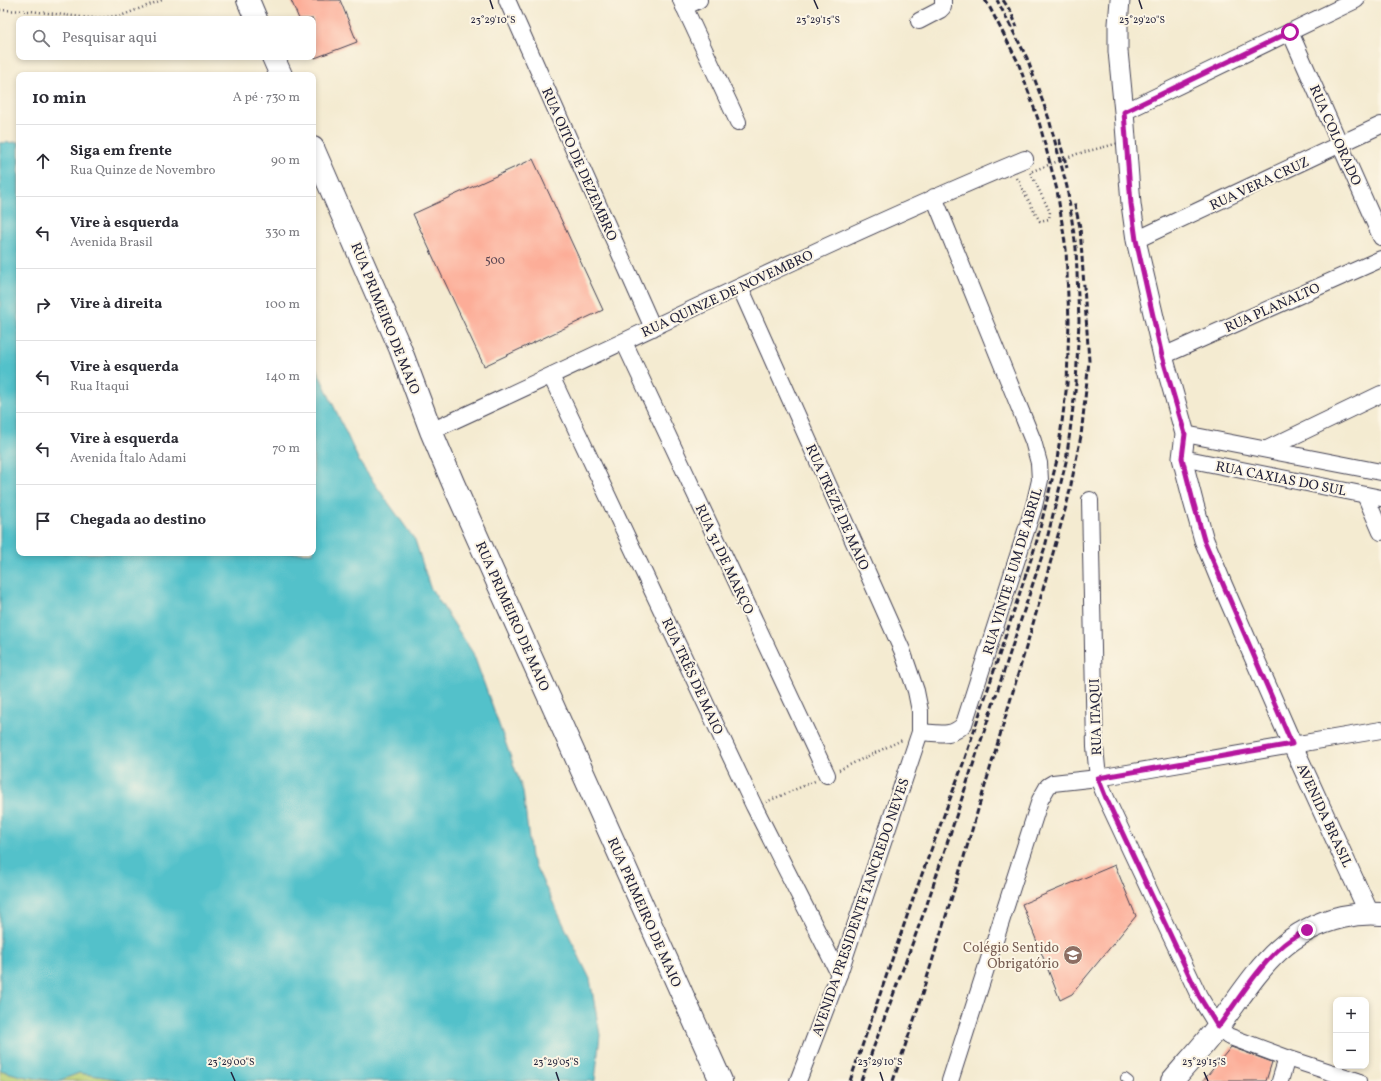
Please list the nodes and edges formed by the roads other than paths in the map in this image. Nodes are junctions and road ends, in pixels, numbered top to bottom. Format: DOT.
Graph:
graph roads {
  1 [pos="248,0"];
  2 [pos="507,0"];
  3 [pos="699,0"];
  4 [pos="943,0"];
  5 [pos="1120,0"];
  6 [pos="1356,0"];
  7 [pos="683,3"];
  8 [pos="255,16"];
  9 [pos="918,21"];
  10 [pos="1290,32"];
  11 [pos="274,60"];
  12 [pos="280,72"];
  13 [pos="1124,112"];
  14 [pos="738,122"];
  15 [pos="1381,125"];
  16 [pos="1340,145"];
  17 [pos="316,155"];
  18 [pos="1025,159"];
  19 [pos="934,197"];
  20 [pos="1381,237"];
  21 [pos="1136,240"];
  22 [pos="1381,259"];
  23 [pos="740,287"];
  24 [pos="653,328"];
  25 [pos="624,342"];
  26 [pos="1162,356"];
  27 [pos="551,376"];
  28 [pos="1381,394"];
  29 [pos="431,431"];
  30 [pos="1185,434"];
  31 [pos="1267,449"];
  32 [pos="1182,458"];
  33 [pos="1381,472"];
  34 [pos="1365,495"];
  35 [pos="1381,498"];
  36 [pos="1090,500"];
  37 [pos="1381,532"];
  38 [pos="1381,730"];
  39 [pos="920,732"];
  40 [pos="1292,744"];
  41 [pos="827,775"];
  42 [pos="1098,778"];
  43 [pos="1375,914"];
  44 [pos="839,974"];
  45 [pos="1218,1027"];
  46 [pos="1287,1058"];
  47 [pos="721,1081"];
  48 [pos="798,1081"];
  49 [pos="950,1081"];
  50 [pos="1172,1081"];
  51 [pos="1280,1081"];
  52 [pos="1358,1081"];
  1 -- 8 [label="main road"];
  2 -- 24 [label="street, RUA OITO DE DEZEMBRO"];
  3 -- 7 [label="street"];
  4 -- 9 [label="street"];
  5 -- 13 [label="street, AVENIDA BRASIL"];
  6 -- 10 [label="street"];
  7 -- 14 [label="street"];
  10 -- 13 [label="street"];
  10 -- 16 [label="street, RUA COLORADO"];
  11 -- 12 [label="main road"];
  13 -- 21 [label="street, AVENIDA BRASIL"];
  15 -- 16 [label="street, RUA VERA CRUZ"];
  16 -- 20 [label="street, RUA COLORADO"];
  16 -- 21 [label="street, RUA VERA CRUZ"];
  17 -- 29 [label="main road, RUA PRIMEIRO DE MAIO"];
  18 -- 19 [label="street, RUA QUINZE DE NOVEMBRO"];
  19 -- 23 [label="street, RUA QUINZE DE NOVEMBRO"];
  19 -- 39 [label="street, RUA VINTE E UM DE ABRIL"];
  21 -- 26 [label="street, AVENIDA BRASIL"];
  22 -- 26 [label="street, RUA PLANALTO"];
  23 -- 24 [label="street, RUA QUINZE DE NOVEMBRO"];
  23 -- 39 [label="street, RUA TREZE DE MAIO"];
  24 -- 25 [label="street, RUA QUINZE DE NOVEMBRO"];
  25 -- 27 [label="street, RUA QUINZE DE NOVEMBRO"];
  25 -- 41 [label="street, RUA 31 DE MARÇO"];
  26 -- 30 [label="street, AVENIDA BRASIL"];
  27 -- 29 [label="street, RUA QUINZE DE NOVEMBRO"];
  27 -- 44 [label="street, RUA TRÊS DE MAIO"];
  28 -- 31 [label="street"];
  29 -- 47 [label="main road, RUA PRIMEIRO DE MAIO"];
  30 -- 31 [label="street, RUA CAXIAS DO SUL"];
  30 -- 32 [label="street, AVENIDA BRASIL"];
  31 -- 33 [label="street, RUA CAXIAS DO SUL"];
  32 -- 34 [label="street, RUA CAXIAS DO SUL"];
  32 -- 40 [label="street, AVENIDA BRASIL"];
  34 -- 35 [label="street, RUA CAXIAS DO SUL"];
  34 -- 37 [label="street"];
  36 -- 42 [label="street, RUA ITAQUI"];
  38 -- 40 [label="street"];
  39 -- 44 [label="street, AVENIDA PRESIDENTE TANCREDO NEVES"];
  40 -- 42 [label="street"];
  40 -- 43 [label="street, AVENIDA BRASIL"];
  42 -- 45 [label="street, RUA ITAQUI"];
  42 -- 49 [label="street"];
  43 -- 45 [label="main road"];
  44 -- 48 [label="street, AVENIDA PRESIDENTE TANCREDO NEVES"];
  45 -- 46 [label="street"];
  45 -- 50 [label="main road"];
  46 -- 51 [label="street"];
  46 -- 52 [label="street"];
}
